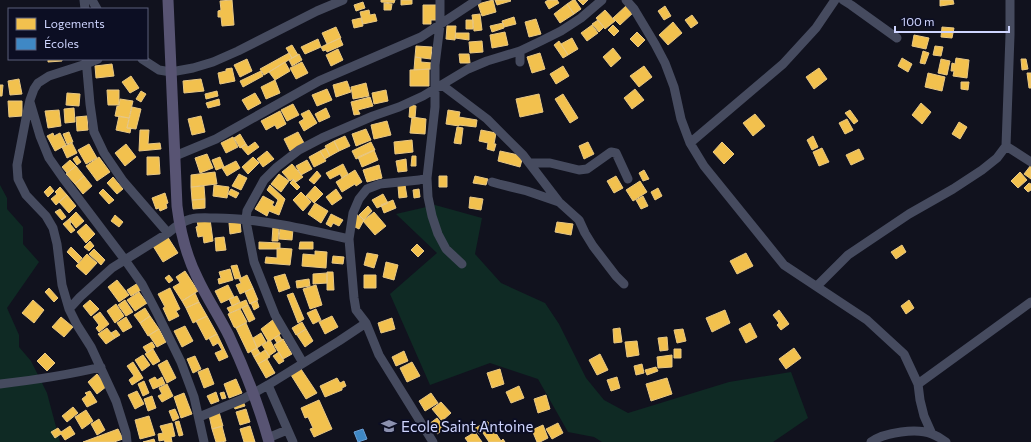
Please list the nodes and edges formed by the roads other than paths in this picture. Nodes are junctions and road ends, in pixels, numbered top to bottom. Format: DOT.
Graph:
graph roads {
  1 [pos="343,0"];
  2 [pos="440,0"];
  3 [pos="477,0"];
  4 [pos="602,0"];
  5 [pos="626,0"];
  6 [pos="835,0"];
  7 [pos="843,0"];
  8 [pos="1010,0"];
  9 [pos="171,2"];
  10 [pos="440,25"];
  11 [pos="897,38"];
  12 [pos="520,51"];
  13 [pos="144,60"];
  14 [pos="86,62"];
  15 [pos="520,62"];
  16 [pos="171,72"];
  17 [pos="439,87"];
  18 [pos="30,100"];
  19 [pos="690,143"];
  20 [pos="1006,146"];
  21 [pos="175,156"];
  22 [pos="529,162"];
  23 [pos="1031,162"];
  24 [pos="427,178"];
  25 [pos="628,178"];
  26 [pos="492,182"];
  27 [pos="559,202"];
  28 [pos="246,219"];
  29 [pos="179,224"];
  30 [pos="168,233"];
  31 [pos="349,239"];
  32 [pos="125,260"];
  33 [pos="462,264"];
  34 [pos="624,284"];
  35 [pos="817,286"];
  36 [pos="1031,302"];
  37 [pos="69,309"];
  38 [pos="366,323"];
  39 [pos="303,363"];
  40 [pos="101,366"];
  41 [pos="0,384"];
  42 [pos="918,384"];
  43 [pos="268,385"];
  44 [pos="254,393"];
  45 [pos="199,417"];
  46 [pos="287,430"];
  47 [pos="932,434"];
  48 [pos="269,440"];
  49 [pos="126,442"];
  50 [pos="204,442"];
  51 [pos="293,442"];
  52 [pos="432,442"];
  53 [pos="871,442"];
  54 [pos="946,442"];
  1 -- 16 [label="street"];
  2 -- 10 [label="street"];
  3 -- 10 [label="street"];
  4 -- 12 [label="street"];
  5 -- 19 [label="street"];
  6 -- 19 [label="street"];
  7 -- 11 [label="street"];
  8 -- 20 [label="street"];
  9 -- 16 [label="main road"];
  10 -- 17 [label="street"];
  10 -- 21 [label="street"];
  12 -- 15 [label="street"];
  12 -- 17 [label="street"];
  13 -- 16 [label="street"];
  14 -- 18 [label="street"];
  14 -- 30 [label="street"];
  16 -- 21 [label="main road"];
  17 -- 22 [label="street"];
  17 -- 24 [label="street"];
  17 -- 28 [label="street"];
  18 -- 32 [label="street"];
  18 -- 37 [label="street"];
  19 -- 35 [label="street"];
  20 -- 23 [label="street"];
  20 -- 35 [label="street"];
  21 -- 29 [label="main road"];
  22 -- 25 [label="street"];
  22 -- 27 [label="street"];
  24 -- 31 [label="street"];
  24 -- 33 [label="street"];
  26 -- 27 [label="street"];
  27 -- 34 [label="street"];
  28 -- 29 [label="street"];
  28 -- 31 [label="street"];
  28 -- 39 [label="street"];
  29 -- 30 [label="street"];
  29 -- 44 [label="main road"];
  30 -- 32 [label="street"];
  31 -- 38 [label="street"];
  32 -- 37 [label="street"];
  32 -- 45 [label="street"];
  35 -- 42 [label="street"];
  36 -- 42 [label="street"];
  37 -- 40 [label="street"];
  38 -- 39 [label="street"];
  38 -- 52 [label="street"];
  39 -- 43 [label="street"];
  40 -- 41 [label="street"];
  40 -- 49 [label="street"];
  42 -- 47 [label="street"];
  43 -- 44 [label="street"];
  43 -- 46 [label="street"];
  44 -- 45 [label="street"];
  44 -- 48 [label="main road"];
  45 -- 50 [label="street"];
  46 -- 48 [label="street"];
  46 -- 51 [label="street"];
  47 -- 53 [label="street"];
  47 -- 54 [label="street"];
}
